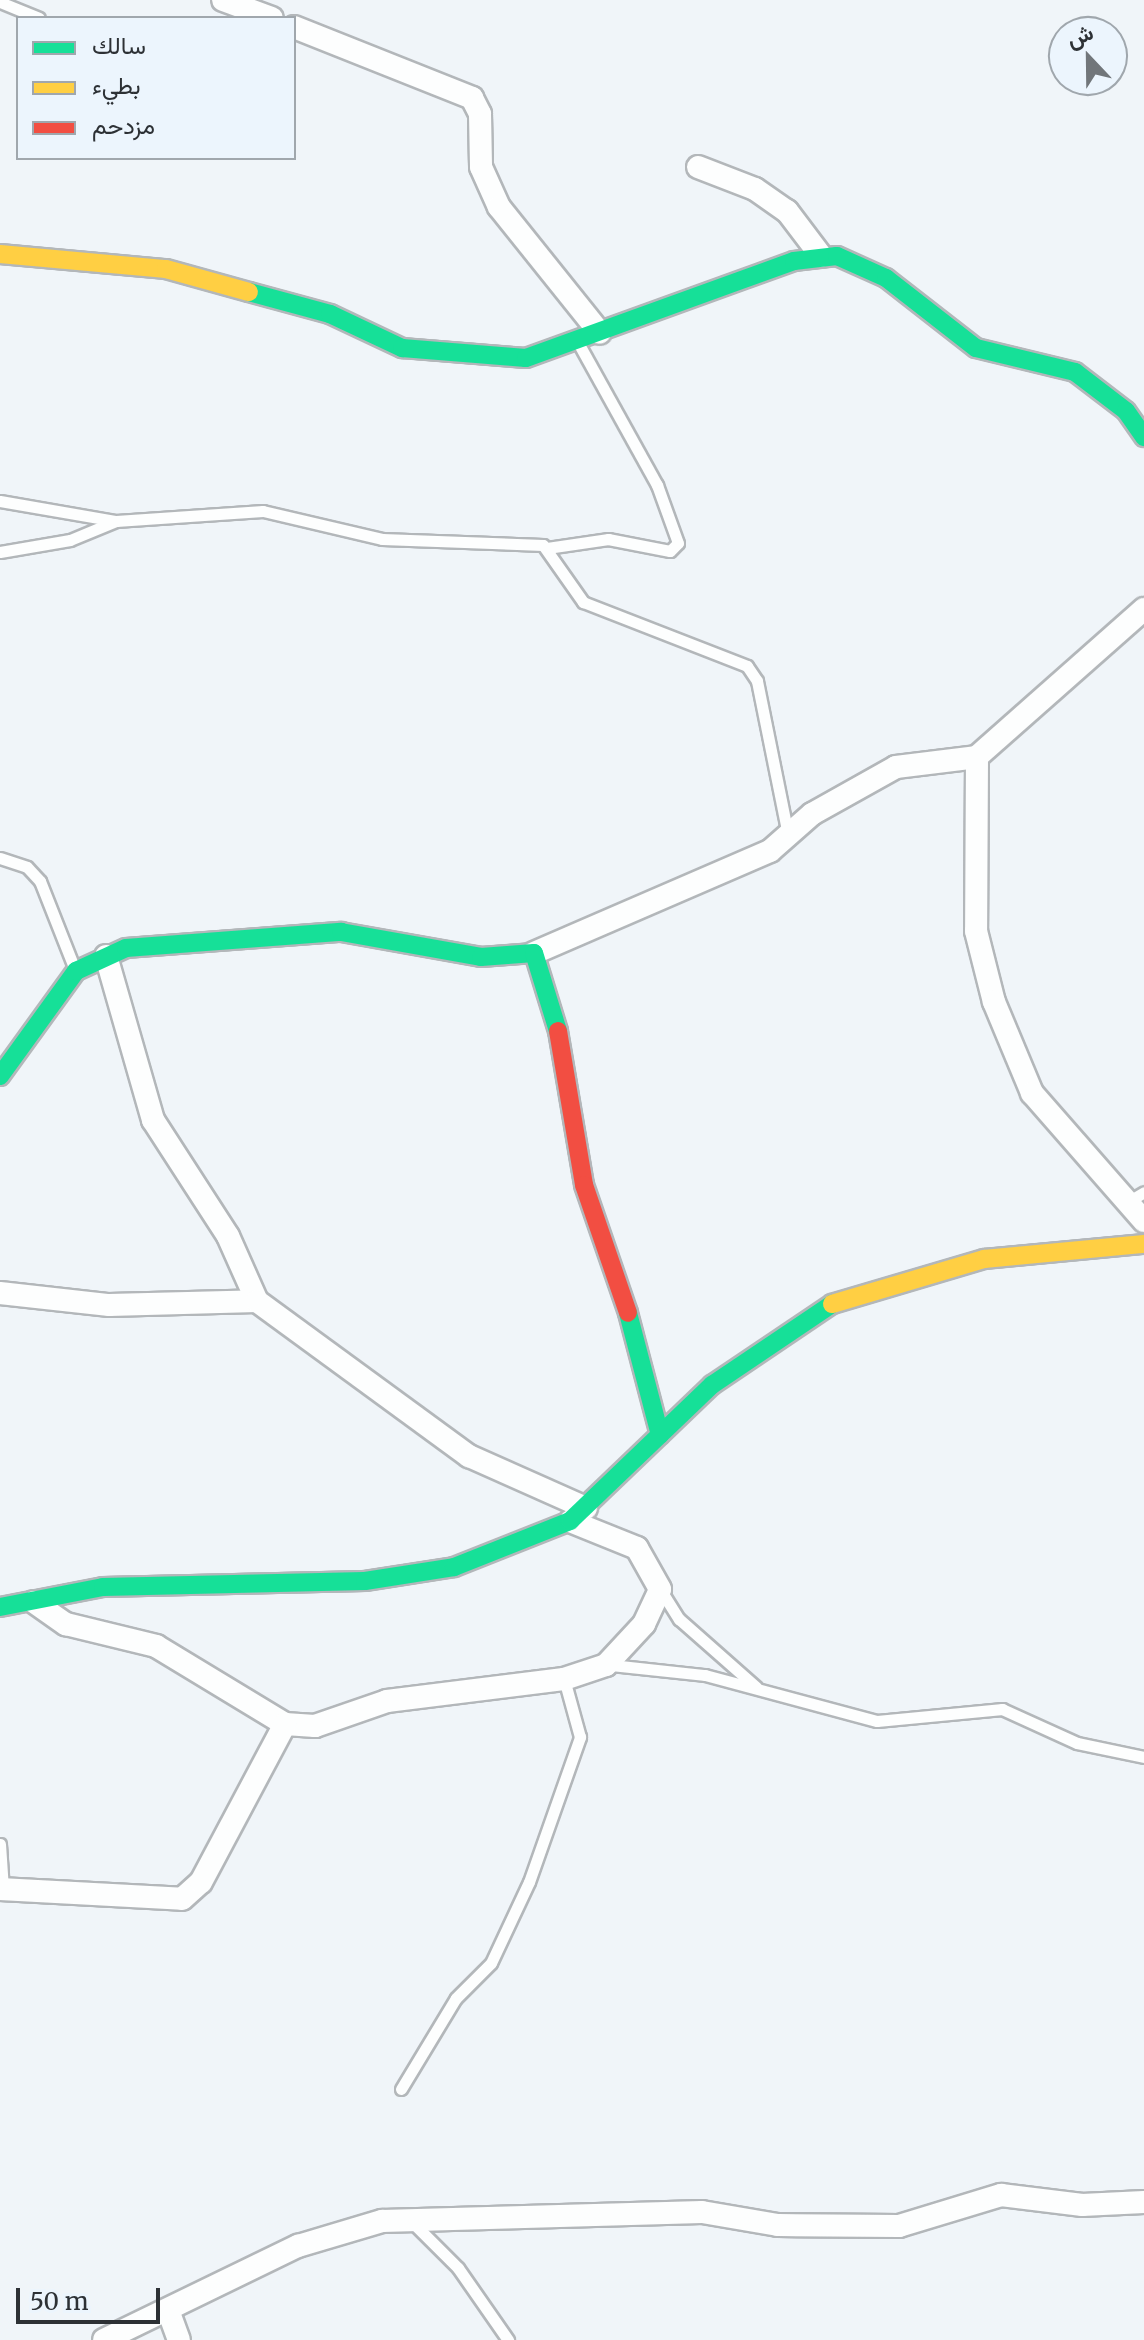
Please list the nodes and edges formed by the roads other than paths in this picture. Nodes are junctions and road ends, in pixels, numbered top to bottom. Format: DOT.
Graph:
graph roads {
  1 [pos="223,0"];
  2 [pos="0,2"];
  3 [pos="34,16"];
  4 [pos="267,16"];
  5 [pos="296,28"];
  6 [pos="698,167"];
  7 [pos="0,254"];
  8 [pos="821,256"];
  9 [pos="600,333"];
  10 [pos="579,344"];
  11 [pos="1144,437"];
  12 [pos="0,501"];
  13 [pos="116,521"];
  14 [pos="547,548"];
  15 [pos="0,552"];
  16 [pos="1144,609"];
  17 [pos="977,757"];
  18 [pos="788,835"];
  19 [pos="0,858"];
  20 [pos="534,953"];
  21 [pos="106,956"];
  22 [pos="76,971"];
  23 [pos="0,1076"];
  24 [pos="1135,1198"];
  25 [pos="1144,1221"];
  26 [pos="1144,1244"];
  27 [pos="0,1293"];
  28 [pos="257,1301"];
  29 [pos="660,1435"];
  30 [pos="578,1514"];
  31 [pos="660,1589"];
  32 [pos="34,1602"];
  33 [pos="0,1607"];
  34 [pos="606,1665"];
  35 [pos="564,1679"];
  36 [pos="757,1687"];
  37 [pos="285,1724"];
  38 [pos="1144,1757"];
  39 [pos="0,1844"];
  40 [pos="1,1889"];
  41 [pos="401,2089"];
  42 [pos="1144,2202"];
  43 [pos="409,2219"];
  44 [pos="168,2310"];
  45 [pos="104,2340"];
  46 [pos="179,2340"];
  47 [pos="508,2340"];
  1 -- 4 [label="street"];
  2 -- 3 [label="lane"];
  5 -- 9 [label="street"];
  6 -- 8 [label="street"];
  7 -- 10 [label="street"];
  8 -- 9 [label="street"];
  8 -- 11 [label="street"];
  9 -- 10 [label="street"];
  10 -- 14 [label="lane"];
  12 -- 13 [label="lane"];
  13 -- 14 [label="lane"];
  13 -- 15 [label="lane"];
  14 -- 18 [label="lane"];
  16 -- 17 [label="street"];
  17 -- 18 [label="street"];
  17 -- 24 [label="street"];
  18 -- 20 [label="street"];
  19 -- 22 [label="lane"];
  20 -- 21 [label="street"];
  20 -- 29 [label="street"];
  21 -- 22 [label="street"];
  21 -- 28 [label="street"];
  22 -- 23 [label="street"];
  24 -- 25 [label="street"];
  26 -- 29 [label="street"];
  27 -- 28 [label="street"];
  28 -- 30 [label="street"];
  29 -- 30 [label="street"];
  30 -- 31 [label="street"];
  30 -- 32 [label="street"];
  31 -- 34 [label="street"];
  31 -- 36 [label="lane"];
  32 -- 33 [label="street"];
  32 -- 37 [label="street"];
  34 -- 35 [label="street"];
  34 -- 36 [label="lane"];
  35 -- 37 [label="street"];
  35 -- 41 [label="lane"];
  36 -- 38 [label="lane"];
  37 -- 40 [label="street"];
  39 -- 40 [label="lane"];
  42 -- 43 [label="street"];
  43 -- 44 [label="street"];
  43 -- 47 [label="lane"];
  44 -- 45 [label="street"];
  44 -- 46 [label="street"];
}
